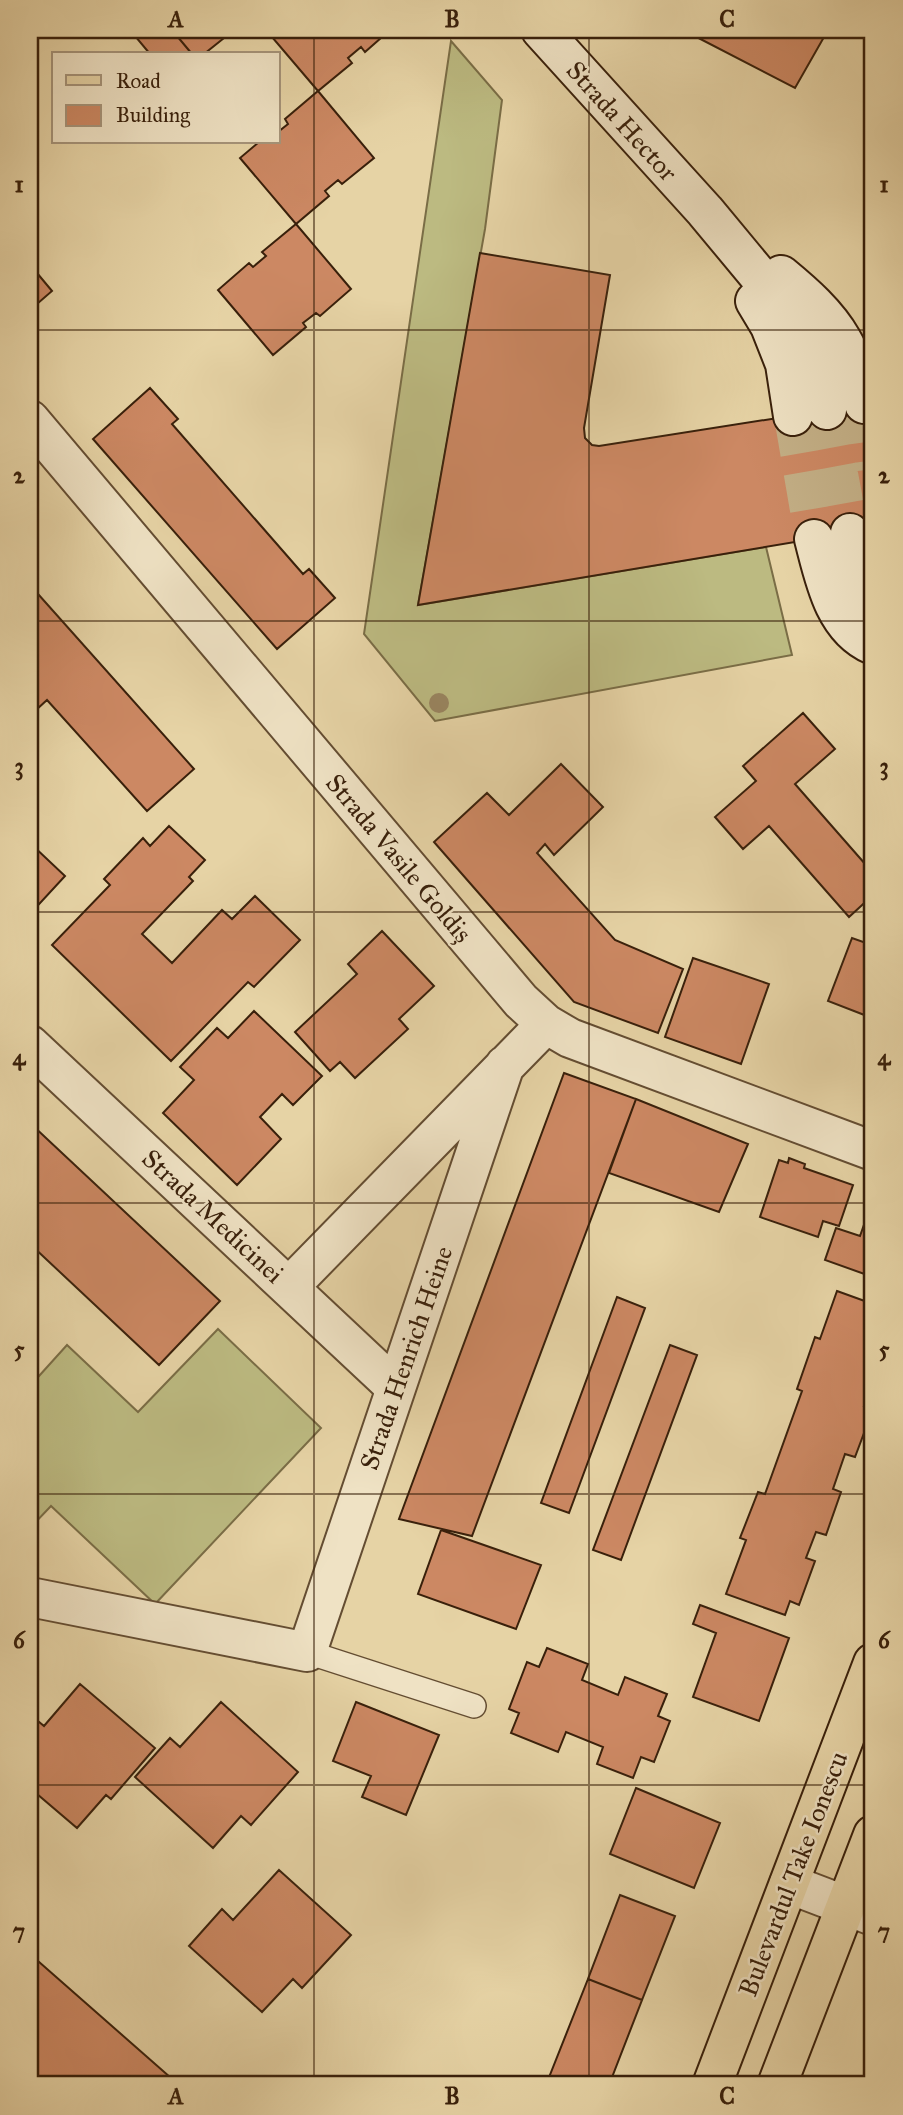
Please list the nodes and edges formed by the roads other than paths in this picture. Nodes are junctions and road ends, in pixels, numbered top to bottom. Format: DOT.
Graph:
graph roads {
  1 [pos="541,30"];
  2 [pos="705,211"];
  3 [pos="30,420"];
  4 [pos="873,598"];
  5 [pos="873,645"];
  6 [pos="546,1024"];
  7 [pos="30,1045"];
  8 [pos="505,1065"];
  9 [pos="873,1151"];
  10 [pos="289,1287"];
  11 [pos="396,1388"];
  12 [pos="30,1597"];
  13 [pos="307,1652"];
  14 [pos="873,1663"];
  15 [pos="474,1706"];
  16 [pos="873,1835"];
  17 [pos="789,1884"];
  18 [pos="860,1911"];
  19 [pos="712,2085"];
  20 [pos="778,2085"];
  1 -- 2 [label="street, Strada Hector"];
  2 -- 2 [label="street, Strada Hector"];
  3 -- 6 [label="street, Strada Vasile Goldiș"];
  4 -- 5 [label="street"];
  6 -- 8 [label="street"];
  6 -- 9 [label="street, Strada Vasile Goldiș"];
  7 -- 10 [label="street, Strada Medicinei"];
  8 -- 10 [label="street"];
  8 -- 11 [label="street, Strada Henrich Heine"];
  10 -- 11 [label="street, Strada Medicinei"];
  11 -- 13 [label="street, Strada Henrich Heine"];
  12 -- 13 [label="street"];
  13 -- 15 [label="lane"];
  14 -- 17 [label="main road, Bulevardul Take Ionescu"];
  16 -- 18 [label="main road"];
  17 -- 18 [label="street"];
  17 -- 19 [label="main road, Bulevardul Take Ionescu"];
  18 -- 20 [label="main road"];
}
